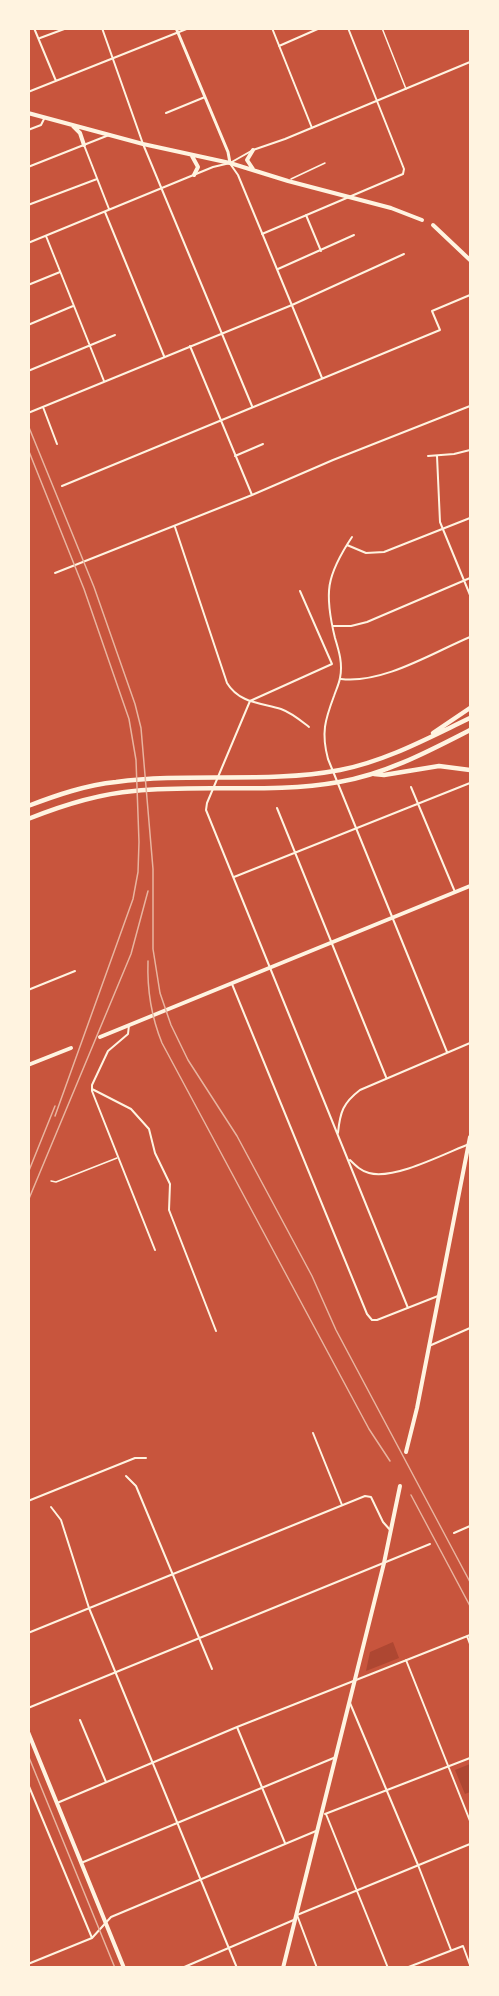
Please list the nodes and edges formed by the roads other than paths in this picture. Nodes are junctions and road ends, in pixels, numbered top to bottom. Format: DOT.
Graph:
graph roads {
  1 [pos="34,28"];
  2 [pos="67,28"];
  3 [pos="102,28"];
  4 [pos="189,28"];
  5 [pos="272,28"];
  6 [pos="320,28"];
  7 [pos="348,28"];
  8 [pos="382,28"];
  9 [pos="177,31"];
  10 [pos="40,38"];
  11 [pos="279,46"];
  12 [pos="113,60"];
  13 [pos="471,62"];
  14 [pos="56,81"];
  15 [pos="406,89"];
  16 [pos="28,92"];
  17 [pos="205,97"];
  18 [pos="377,100"];
  19 [pos="28,113"];
  20 [pos="166,113"];
  21 [pos="45,117"];
  22 [pos="73,125"];
  23 [pos="312,128"];
  24 [pos="28,130"];
  25 [pos="112,134"];
  26 [pos="143,144"];
  27 [pos="84,145"];
  28 [pos="253,150"];
  29 [pos="189,154"];
  30 [pos="230,163"];
  31 [pos="325,163"];
  32 [pos="28,167"];
  33 [pos="254,170"];
  34 [pos="194,175"];
  35 [pos="97,178"];
  36 [pos="288,181"];
  37 [pos="161,189"];
  38 [pos="350,197"];
  39 [pos="28,205"];
  40 [pos="110,210"];
  41 [pos="105,212"];
  42 [pos="306,215"];
  43 [pos="422,220"];
  44 [pos="433,225"];
  45 [pos="262,234"];
  46 [pos="354,235"];
  47 [pos="46,236"];
  48 [pos="28,243"];
  49 [pos="321,251"];
  50 [pos="404,254"];
  51 [pos="471,260"];
  52 [pos="277,269"];
  53 [pos="60,272"];
  54 [pos="28,285"];
  55 [pos="471,295"];
  56 [pos="292,305"];
  57 [pos="73,306"];
  58 [pos="28,325"];
  59 [pos="221,334"];
  60 [pos="115,335"];
  61 [pos="90,346"];
  62 [pos="190,346"];
  63 [pos="164,356"];
  64 [pos="28,371"];
  65 [pos="322,378"];
  66 [pos="104,382"];
  67 [pos="252,406"];
  68 [pos="471,406"];
  69 [pos="42,407"];
  70 [pos="28,413"];
  71 [pos="220,420"];
  72 [pos="57,444"];
  73 [pos="263,444"];
  74 [pos="471,450"];
  75 [pos="235,456"];
  76 [pos="428,456"];
  77 [pos="437,456"];
  78 [pos="62,486"];
  79 [pos="252,495"];
  80 [pos="471,518"];
  81 [pos="174,526"];
  82 [pos="443,530"];
  83 [pos="352,537"];
  84 [pos="347,545"];
  85 [pos="55,573"];
  86 [pos="471,578"];
  87 [pos="465,581"];
  88 [pos="300,591"];
  89 [pos="471,595"];
  90 [pos="333,626"];
  91 [pos="471,637"];
  92 [pos="340,679"];
  93 [pos="250,701"];
  94 [pos="471,708"];
  95 [pos="471,718"];
  96 [pos="309,727"];
  97 [pos="471,730"];
  98 [pos="420,742"];
  99 [pos="471,770"];
  100 [pos="371,774"];
  101 [pos="471,783"];
  102 [pos="411,787"];
  103 [pos="418,802"];
  104 [pos="28,806"];
  105 [pos="277,808"];
  106 [pos="28,819"];
  107 [pos="356,828"];
  108 [pos="294,853"];
  109 [pos="233,877"];
  110 [pos="471,886"];
  111 [pos="455,893"];
  112 [pos="393,918"];
  113 [pos="331,943"];
  114 [pos="270,968"];
  115 [pos="75,971"];
  116 [pos="231,983"];
  117 [pos="28,990"];
  118 [pos="129,1025"];
  119 [pos="100,1037"];
  120 [pos="471,1043"];
  121 [pos="71,1048"];
  122 [pos="447,1052"];
  123 [pos="28,1065"];
  124 [pos="386,1077"];
  125 [pos="92,1089"];
  126 [pos="338,1135"];
  127 [pos="471,1137"];
  128 [pos="469,1144"];
  129 [pos="117,1158"];
  130 [pos="348,1159"];
  131 [pos="51,1181"];
  132 [pos="155,1250"];
  133 [pos="438,1296"];
  134 [pos="408,1308"];
  135 [pos="471,1328"];
  136 [pos="216,1331"];
  137 [pos="428,1346"];
  138 [pos="313,1433"];
  139 [pos="406,1452"];
  140 [pos="146,1458"];
  141 [pos="126,1476"];
  142 [pos="400,1486"];
  143 [pos="28,1501"];
  144 [pos="342,1505"];
  145 [pos="51,1507"];
  146 [pos="471,1526"];
  147 [pos="391,1531"];
  148 [pos="454,1533"];
  149 [pos="430,1544"];
  150 [pos="384,1563"];
  151 [pos="172,1574"];
  152 [pos="88,1608"];
  153 [pos="28,1633"];
  154 [pos="469,1635"];
  155 [pos="199,1638"];
  156 [pos="471,1644"];
  157 [pos="406,1660"];
  158 [pos="212,1669"];
  159 [pos="116,1672"];
  160 [pos="356,1679"];
  161 [pos="350,1701"];
  162 [pos="28,1708"];
  163 [pos="80,1720"];
  164 [pos="237,1727"];
  165 [pos="28,1732"];
  166 [pos="336,1757"];
  167 [pos="471,1758"];
  168 [pos="153,1761"];
  169 [pos="449,1766"];
  170 [pos="106,1782"];
  171 [pos="28,1784"];
  172 [pos="262,1787"];
  173 [pos="387,1790"];
  174 [pos="57,1803"];
  175 [pos="324,1815"];
  176 [pos="471,1821"];
  177 [pos="177,1822"];
  178 [pos="318,1830"];
  179 [pos="285,1844"];
  180 [pos="471,1844"];
  181 [pos="81,1863"];
  182 [pos="418,1865"];
  183 [pos="201,1880"];
  184 [pos="356,1890"];
  185 [pos="296,1917"];
  186 [pos="105,1923"];
  187 [pos="92,1938"];
  188 [pos="228,1947"];
  189 [pos="451,1950"];
  190 [pos="28,1964"];
  191 [pos="471,1965"];
  192 [pos="124,1968"];
  193 [pos="182,1968"];
  194 [pos="237,1968"];
  195 [pos="283,1968"];
  196 [pos="317,1968"];
  197 [pos="388,1968"];
  198 [pos="406,1968"];
  1 -- 10 [label="street"];
  2 -- 10 [label="street"];
  3 -- 12 [label="street"];
  4 -- 9 [label="street"];
  5 -- 11 [label="street"];
  6 -- 11 [label="street"];
  7 -- 18 [label="street"];
  8 -- 15 [label="lane"];
  9 -- 12 [label="street"];
  9 -- 17 [label="street"];
  10 -- 14 [label="street"];
  11 -- 23 [label="street"];
  12 -- 14 [label="street"];
  12 -- 26 [label="street"];
  13 -- 15 [label="street"];
  14 -- 16 [label="street"];
  15 -- 18 [label="street"];
  17 -- 20 [label="street"];
  17 -- 30 [label="street"];
  18 -- 23 [label="street"];
  18 -- 38 [label="street"];
  19 -- 21 [label="main road"];
  21 -- 22 [label="main road"];
  21 -- 24 [label="street"];
  22 -- 25 [label="main road"];
  22 -- 27 [label="main road"];
  23 -- 28 [label="street"];
  25 -- 26 [label="main road"];
  25 -- 27 [label="street"];
  26 -- 29 [label="main road"];
  26 -- 37 [label="street"];
  27 -- 32 [label="street"];
  27 -- 35 [label="street"];
  28 -- 30 [label="street"];
  28 -- 33 [label="main road"];
  29 -- 30 [label="main road"];
  29 -- 34 [label="main road"];
  30 -- 33 [label="main road"];
  30 -- 34 [label="street"];
  30 -- 45 [label="street"];
  31 -- 36 [label="lane"];
  33 -- 36 [label="main road"];
  34 -- 37 [label="street"];
  35 -- 39 [label="street"];
  35 -- 40 [label="street"];
  36 -- 38 [label="main road"];
  37 -- 40 [label="street"];
  37 -- 59 [label="street"];
  38 -- 42 [label="street"];
  38 -- 43 [label="main road"];
  40 -- 41 [label="street"];
  41 -- 47 [label="street"];
  41 -- 63 [label="street"];
  42 -- 45 [label="street"];
  42 -- 49 [label="street"];
  44 -- 51 [label="main road"];
  45 -- 52 [label="street"];
  46 -- 49 [label="street"];
  47 -- 48 [label="street"];
  47 -- 53 [label="street"];
  49 -- 52 [label="street"];
  50 -- 56 [label="street"];
  52 -- 56 [label="street"];
  53 -- 54 [label="street"];
  53 -- 57 [label="street"];
  55 -- 65 [label="street"];
  56 -- 59 [label="street"];
  56 -- 65 [label="street"];
  57 -- 58 [label="street"];
  57 -- 61 [label="street"];
  59 -- 62 [label="street"];
  59 -- 67 [label="street"];
  60 -- 61 [label="street"];
  61 -- 64 [label="street"];
  61 -- 66 [label="street"];
  62 -- 63 [label="street"];
  62 -- 71 [label="street"];
  63 -- 66 [label="street"];
  65 -- 67 [label="street"];
  66 -- 69 [label="street"];
  67 -- 71 [label="street"];
  68 -- 79 [label="street"];
  69 -- 70 [label="street"];
  69 -- 72 [label="street"];
  71 -- 75 [label="street"];
  71 -- 78 [label="street"];
  73 -- 75 [label="street"];
  74 -- 77 [label="street"];
  75 -- 79 [label="street"];
  76 -- 77 [label="street"];
  77 -- 82 [label="street"];
  79 -- 81 [label="street"];
  80 -- 82 [label="street"];
  81 -- 85 [label="street"];
  81 -- 93 [label="street"];
  82 -- 84 [label="street"];
  82 -- 87 [label="street"];
  83 -- 84 [label="street"];
  84 -- 90 [label="street"];
  86 -- 87 [label="street"];
  87 -- 89 [label="street"];
  87 -- 90 [label="street"];
  88 -- 93 [label="street"];
  90 -- 92 [label="street"];
  91 -- 92 [label="street"];
  92 -- 107 [label="street"];
  93 -- 96 [label="street"];
  93 -- 109 [label="street"];
  94 -- 98 [label="highway"];
  95 -- 98 [label="highway"];
  97 -- 100 [label="highway"];
  98 -- 104 [label="highway"];
  99 -- 100 [label="highway"];
  100 -- 106 [label="highway"];
  101 -- 103 [label="street"];
  102 -- 103 [label="street"];
  103 -- 107 [label="street"];
  103 -- 111 [label="street"];
  105 -- 108 [label="street"];
  107 -- 108 [label="street"];
  107 -- 112 [label="street"];
  108 -- 109 [label="street"];
  108 -- 113 [label="street"];
  109 -- 114 [label="street"];
  110 -- 111 [label="main road"];
  111 -- 112 [label="main road"];
  112 -- 113 [label="main road"];
  112 -- 122 [label="street"];
  113 -- 114 [label="main road"];
  113 -- 124 [label="street"];
  114 -- 116 [label="main road"];
  114 -- 126 [label="street"];
  115 -- 117 [label="street"];
  116 -- 118 [label="main road"];
  116 -- 134 [label="street"];
  118 -- 119 [label="main road"];
  118 -- 125 [label="street"];
  120 -- 122 [label="street"];
  121 -- 123 [label="main road"];
  122 -- 124 [label="street"];
  124 -- 126 [label="street"];
  125 -- 129 [label="street"];
  125 -- 136 [label="street"];
  126 -- 130 [label="street"];
  127 -- 128 [label="main road"];
  128 -- 130 [label="street"];
  128 -- 133 [label="main road"];
  129 -- 131 [label="lane"];
  129 -- 132 [label="street"];
  130 -- 134 [label="street"];
  133 -- 134 [label="street"];
  133 -- 137 [label="main road"];
  135 -- 137 [label="street"];
  137 -- 139 [label="main road"];
  138 -- 144 [label="street"];
  140 -- 143 [label="street"];
  141 -- 151 [label="street"];
  142 -- 147 [label="main road"];
  144 -- 147 [label="street"];
  144 -- 151 [label="street"];
  145 -- 152 [label="street"];
  146 -- 148 [label="street"];
  147 -- 150 [label="main road"];
  149 -- 150 [label="street"];
  150 -- 155 [label="street"];
  150 -- 160 [label="main road"];
  151 -- 152 [label="street"];
  151 -- 155 [label="street"];
  152 -- 153 [label="street"];
  152 -- 159 [label="street"];
  154 -- 156 [label="street"];
  154 -- 157 [label="street"];
  155 -- 158 [label="street"];
  155 -- 159 [label="street"];
  157 -- 160 [label="street"];
  157 -- 169 [label="street"];
  159 -- 162 [label="street"];
  159 -- 168 [label="street"];
  160 -- 161 [label="main road"];
  160 -- 164 [label="street"];
  161 -- 166 [label="main road"];
  161 -- 173 [label="street"];
  163 -- 170 [label="street"];
  164 -- 168 [label="street"];
  164 -- 172 [label="street"];
  165 -- 174 [label="main road"];
  166 -- 172 [label="street"];
  166 -- 175 [label="main road"];
  167 -- 169 [label="street"];
  168 -- 170 [label="street"];
  168 -- 177 [label="street"];
  169 -- 173 [label="street"];
  169 -- 176 [label="street"];
  170 -- 174 [label="street"];
  171 -- 187 [label="street"];
  172 -- 177 [label="street"];
  172 -- 179 [label="street"];
  173 -- 175 [label="street"];
  173 -- 182 [label="street"];
  174 -- 181 [label="main road"];
  175 -- 178 [label="main road"];
  175 -- 184 [label="street"];
  177 -- 181 [label="street"];
  177 -- 183 [label="street"];
  178 -- 179 [label="street"];
  178 -- 185 [label="main road"];
  179 -- 183 [label="street"];
  180 -- 182 [label="street"];
  181 -- 186 [label="main road"];
  182 -- 184 [label="street"];
  182 -- 189 [label="street"];
  183 -- 186 [label="street"];
  183 -- 188 [label="street"];
  184 -- 185 [label="street"];
  184 -- 197 [label="street"];
  185 -- 188 [label="street"];
  185 -- 195 [label="main road"];
  185 -- 196 [label="street"];
  186 -- 187 [label="street"];
  186 -- 192 [label="main road"];
  187 -- 190 [label="street"];
  188 -- 193 [label="street"];
  188 -- 194 [label="street"];
  189 -- 191 [label="street"];
  189 -- 198 [label="street"];
}
